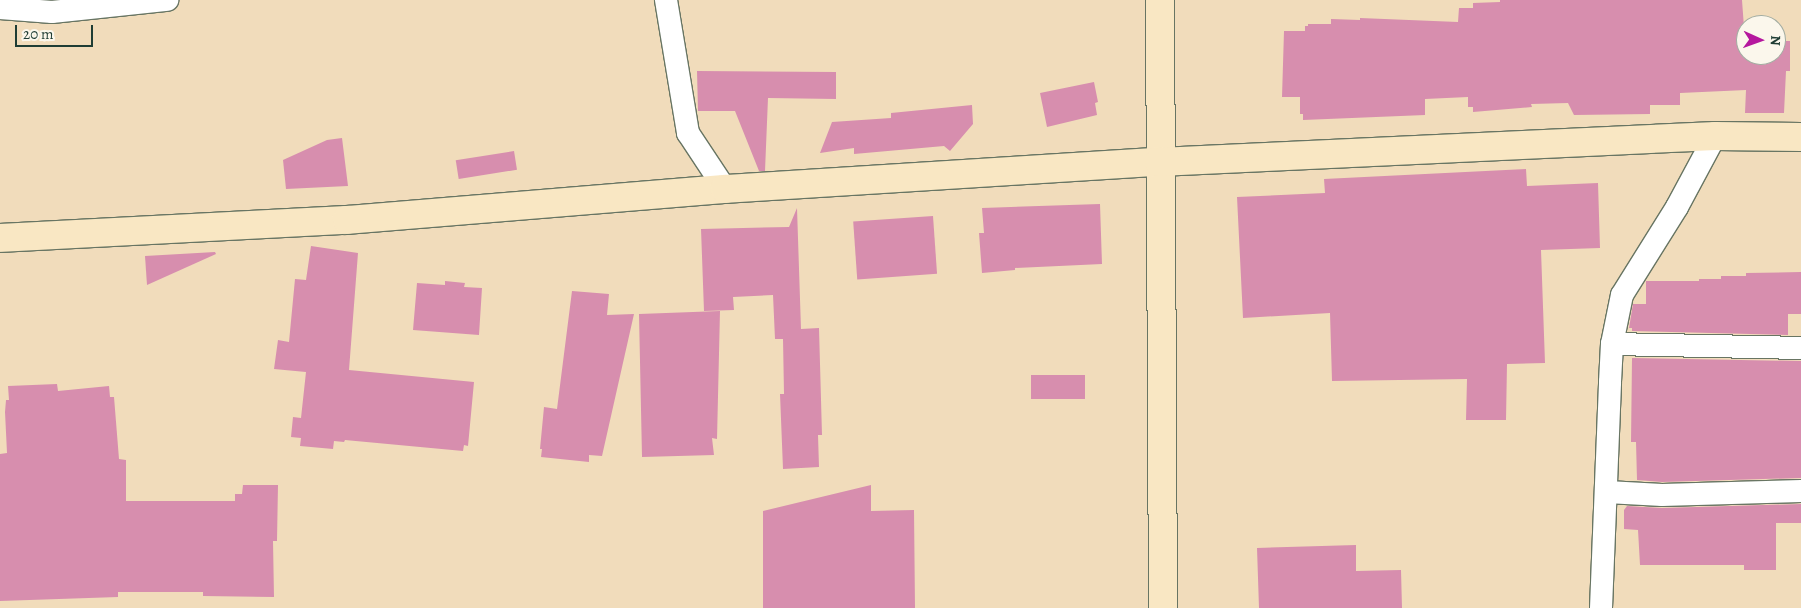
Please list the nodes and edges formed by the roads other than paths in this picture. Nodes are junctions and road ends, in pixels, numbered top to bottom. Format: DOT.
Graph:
graph roads {
  1 [pos="167,0"];
  2 [pos="666,0"];
  3 [pos="1160,0"];
  4 [pos="0,8"];
  5 [pos="1715,136"];
  6 [pos="1801,136"];
  7 [pos="1159,162"];
  8 [pos="725,189"];
  9 [pos="0,238"];
  10 [pos="1612,344"];
  11 [pos="1801,348"];
  12 [pos="1801,490"];
  13 [pos="1607,492"];
  14 [pos="1163,608"];
  15 [pos="1601,608"];
  1 -- 4 [label="street"];
  2 -- 8 [label="street"];
  3 -- 7 [label="street"];
  5 -- 6 [label="street"];
  5 -- 7 [label="street"];
  5 -- 10 [label="street"];
  7 -- 8 [label="street"];
  7 -- 14 [label="street"];
  8 -- 9 [label="street"];
  10 -- 11 [label="street"];
  10 -- 13 [label="street"];
  12 -- 13 [label="street"];
  13 -- 15 [label="street"];
}
